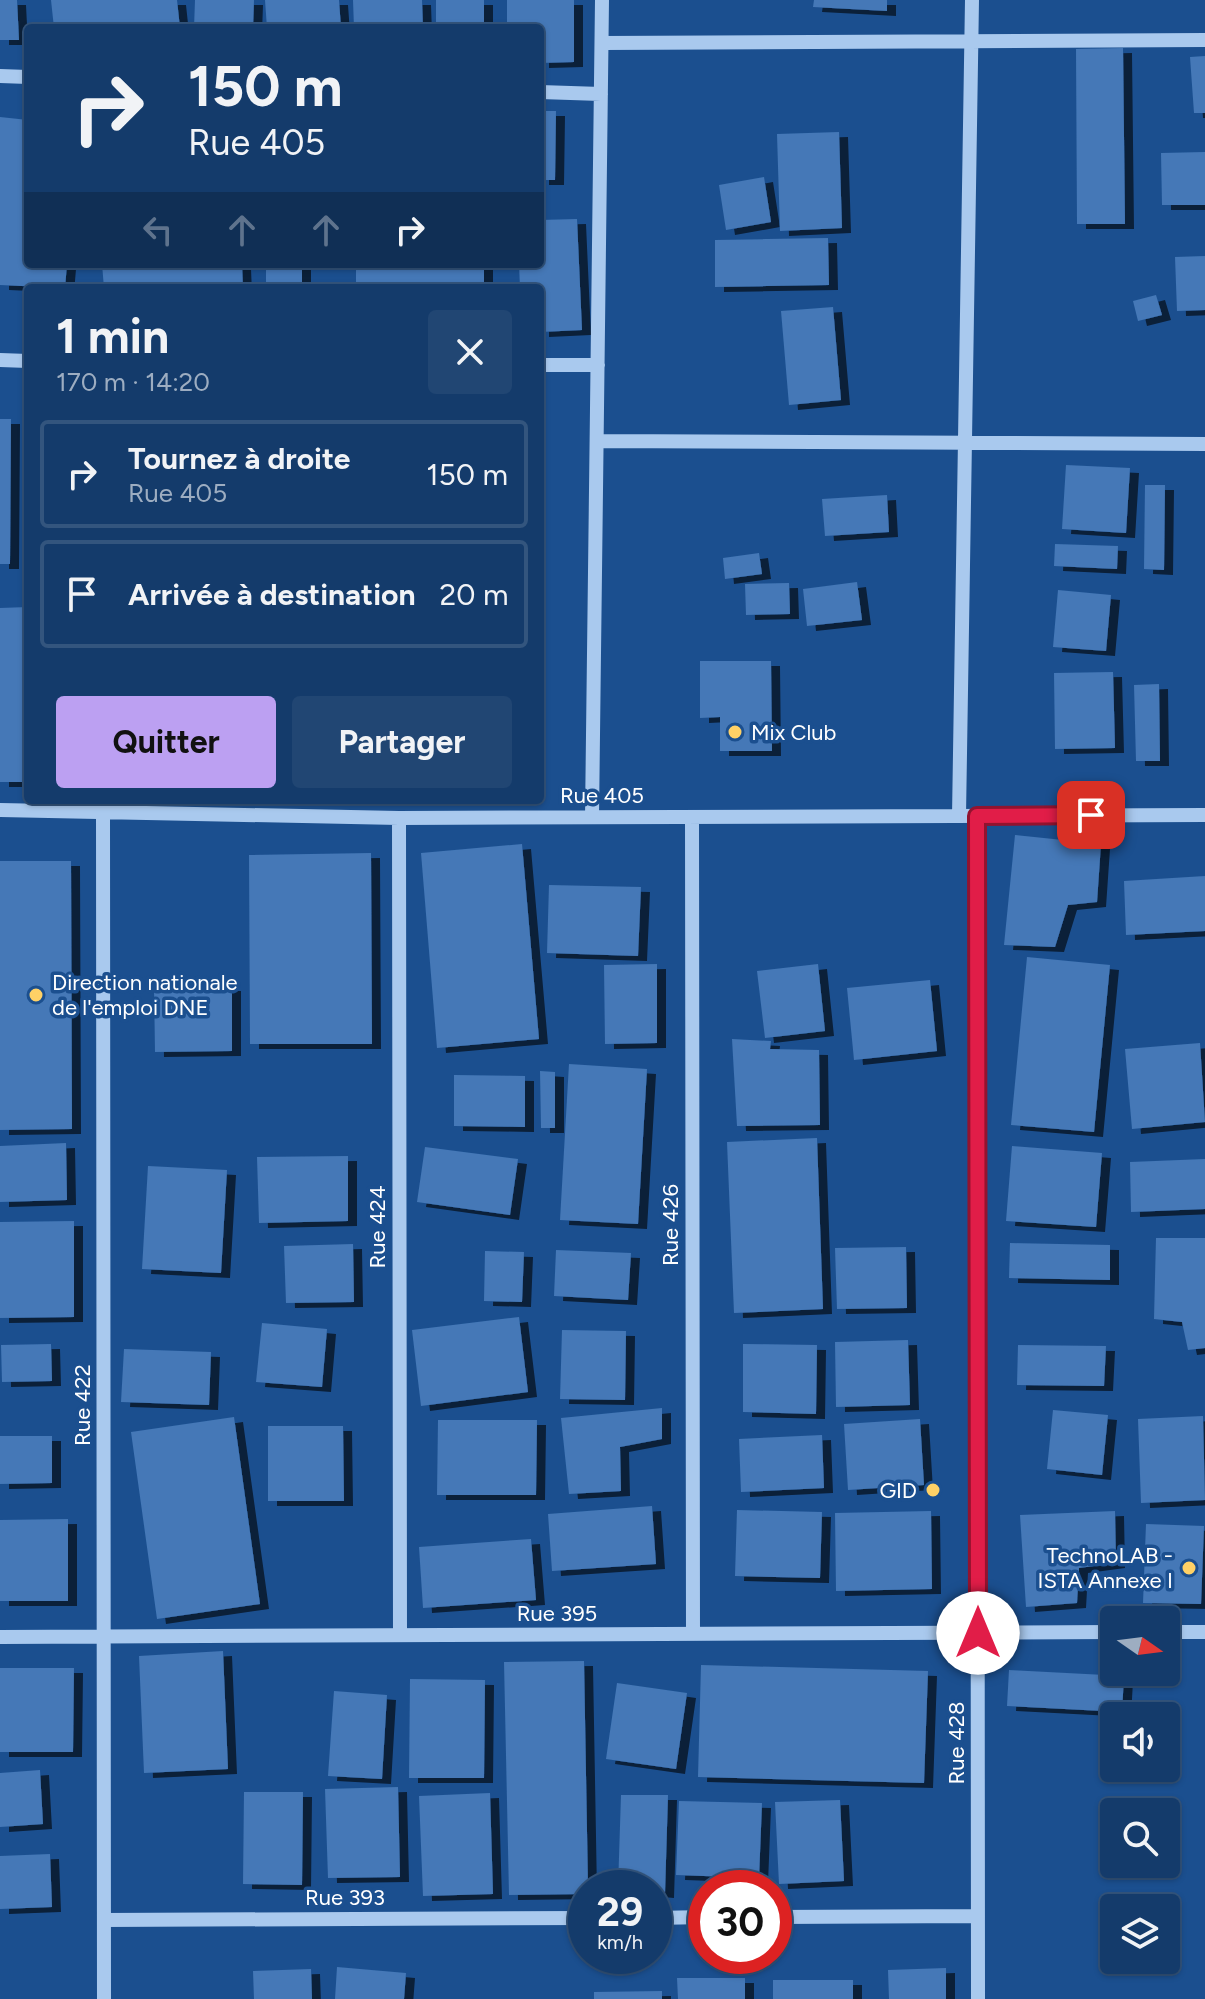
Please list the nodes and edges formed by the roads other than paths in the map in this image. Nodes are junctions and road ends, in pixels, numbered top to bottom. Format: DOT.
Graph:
graph roads {
  1 [pos="602,0"];
  2 [pos="972,0"];
  3 [pos="1205,40"];
  4 [pos="971,42"];
  5 [pos="602,43"];
  6 [pos="0,76"];
  7 [pos="24,77"];
  8 [pos="544,92"];
  9 [pos="601,94"];
  10 [pos="0,360"];
  11 [pos="24,361"];
  12 [pos="544,365"];
  13 [pos="598,365"];
  14 [pos="597,441"];
  15 [pos="965,443"];
  16 [pos="1205,444"];
  17 [pos="301,804"];
  18 [pos="0,810"];
  19 [pos="103,812"];
  20 [pos="1205,815"];
  21 [pos="301,816"];
  22 [pos="959,816"];
  23 [pos="977,816"];
  24 [pos="592,817"];
  25 [pos="692,817"];
  26 [pos="399,818"];
  27 [pos="1100,1632"];
  28 [pos="1180,1632"];
  29 [pos="1205,1632"];
  30 [pos="978,1633"];
  31 [pos="693,1634"];
  32 [pos="400,1635"];
  33 [pos="104,1636"];
  34 [pos="0,1637"];
  35 [pos="978,1916"];
  36 [pos="792,1917"];
  37 [pos="568,1918"];
  38 [pos="104,1920"];
  39 [pos="104,1999"];
  40 [pos="978,1999"];
  1 -- 5 [label="street"];
  2 -- 4 [label="street"];
  3 -- 4 [label="street"];
  4 -- 5 [label="street"];
  4 -- 15 [label="street"];
  5 -- 9 [label="street"];
  6 -- 7 [label="street"];
  8 -- 9 [label="street"];
  9 -- 13 [label="street"];
  10 -- 11 [label="street"];
  12 -- 13 [label="street"];
  13 -- 14 [label="street"];
  14 -- 15 [label="street"];
  14 -- 24 [label="street"];
  15 -- 16 [label="street"];
  15 -- 22 [label="street"];
  17 -- 21 [label="street"];
  18 -- 19 [label="street, Rue 405"];
  19 -- 21 [label="street, Rue 405"];
  19 -- 33 [label="street, Rue 422"];
  20 -- 23 [label="street, Rue 405"];
  21 -- 26 [label="street, Rue 405"];
  22 -- 23 [label="street, Rue 405"];
  22 -- 25 [label="street, Rue 405"];
  23 -- 30 [label="street, Rue 428"];
  24 -- 25 [label="street, Rue 405"];
  24 -- 26 [label="street, Rue 405"];
  25 -- 31 [label="street, Rue 426"];
  26 -- 32 [label="street, Rue 424"];
  27 -- 30 [label="street, Rue 395"];
  28 -- 29 [label="street"];
  30 -- 31 [label="street, Rue 395"];
  30 -- 35 [label="street, Rue 428"];
  31 -- 32 [label="street, Rue 395"];
  32 -- 33 [label="street, Rue 395"];
  33 -- 34 [label="street, Rue 395"];
  33 -- 38 [label="street, Rue 422"];
  35 -- 36 [label="street"];
  35 -- 40 [label="street, Rue 428"];
  37 -- 38 [label="street, Rue 393"];
  38 -- 39 [label="street, Rue 422"];
}
